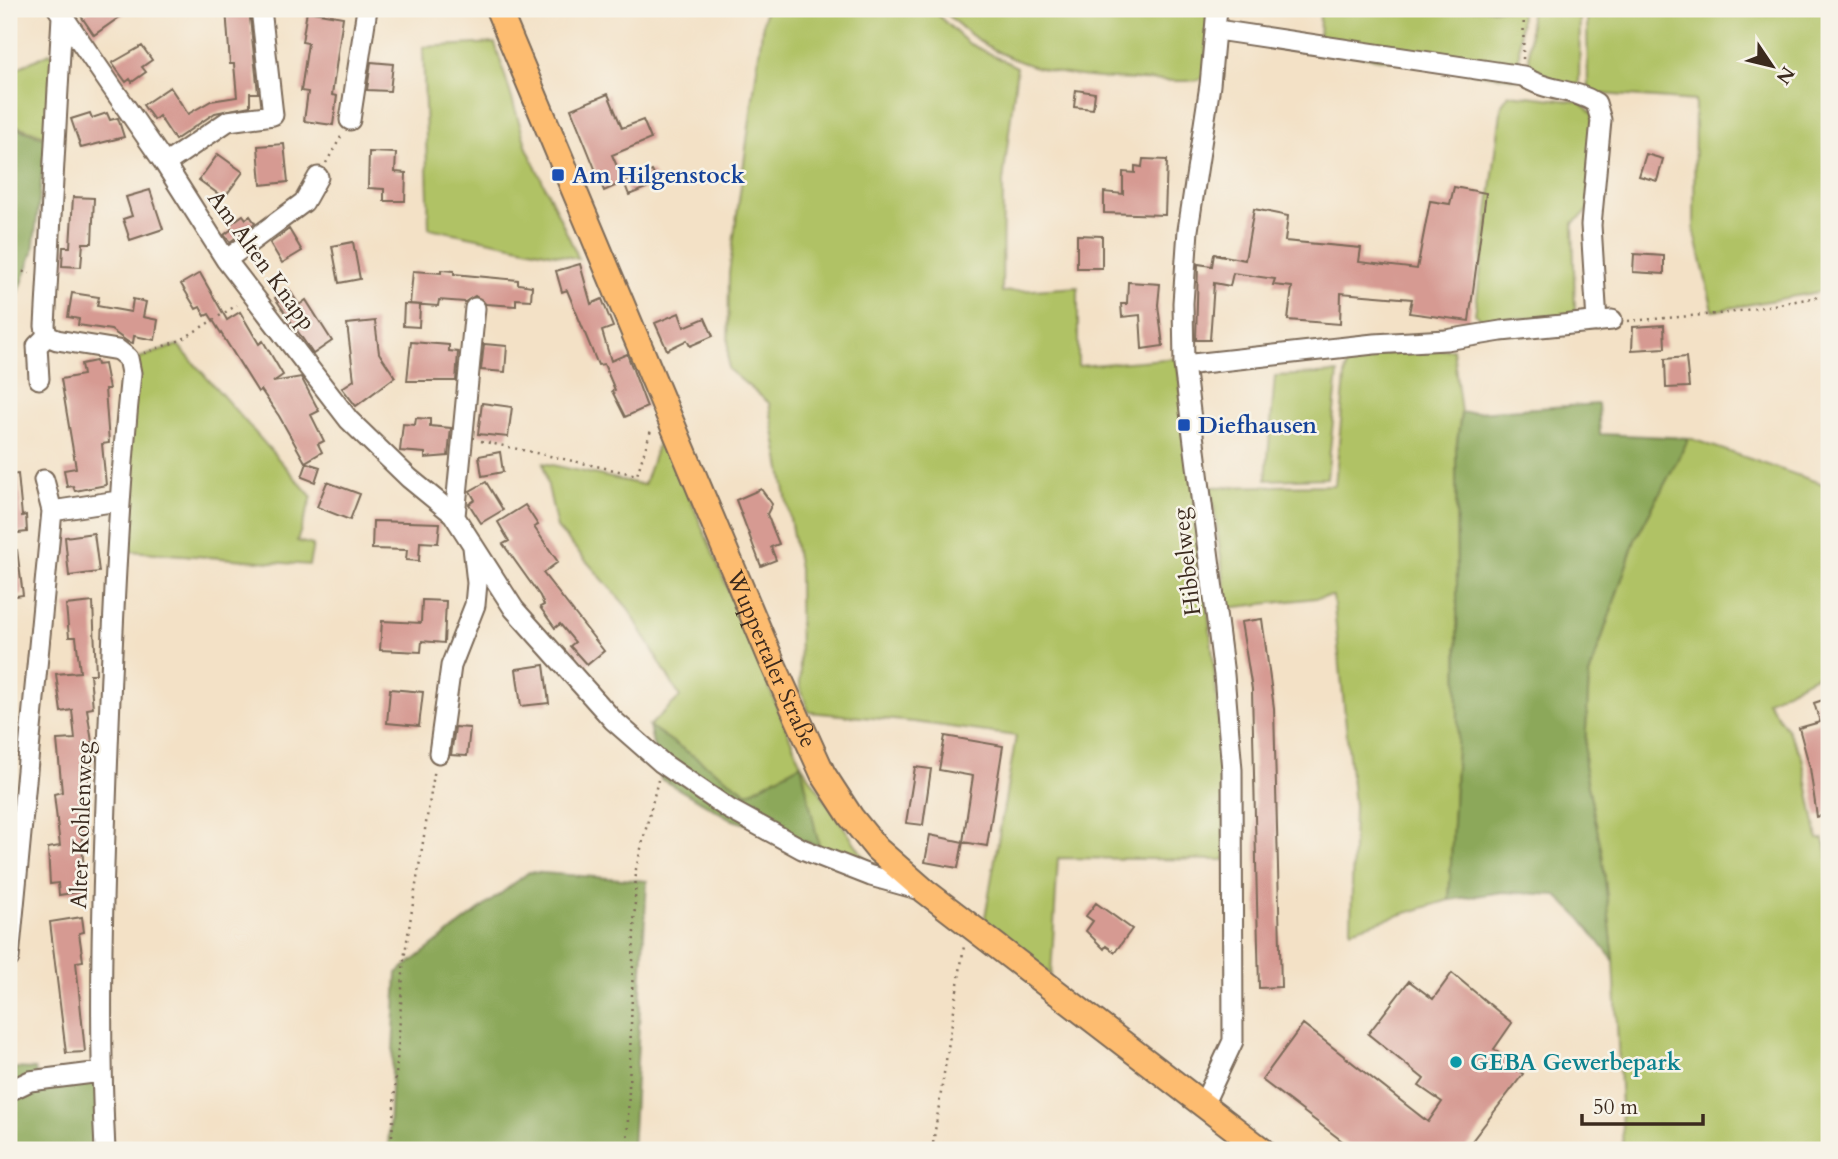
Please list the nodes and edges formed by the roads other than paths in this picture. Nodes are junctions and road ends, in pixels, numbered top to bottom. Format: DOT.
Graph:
graph roads {
  1 [pos="261,9"];
  2 [pos="368,9"];
  3 [pos="498,9"];
  4 [pos="1217,9"];
  5 [pos="60,13"];
  6 [pos="1217,30"];
  7 [pos="350,120"];
  8 [pos="165,164"];
  9 [pos="318,177"];
  10 [pos="226,260"];
  11 [pos="475,308"];
  12 [pos="47,336"];
  13 [pos="1184,365"];
  14 [pos="39,379"];
  15 [pos="44,480"];
  16 [pos="118,501"];
  17 [pos="52,510"];
  18 [pos="455,516"];
  19 [pos="473,543"];
  20 [pos="439,753"];
  21 [pos="925,891"];
  22 [pos="9,958"];
  23 [pos="101,1072"];
  24 [pos="9,1091"];
  25 [pos="1203,1105"];
  26 [pos="105,1150"];
  27 [pos="1262,1150"];
  1 -- 8 [label="street"];
  2 -- 7 [label="street"];
  3 -- 21 [label="main road, Wuppertaler Straße"];
  4 -- 6 [label="street, Hibbelweg"];
  5 -- 8 [label="street, Am Alten Knapp"];
  5 -- 12 [label="street"];
  6 -- 13 [label="street, Hibbelweg"];
  6 -- 13 [label="street"];
  8 -- 10 [label="street, Am Alten Knapp"];
  9 -- 10 [label="street"];
  10 -- 18 [label="street, Am Alten Knapp"];
  11 -- 18 [label="street"];
  12 -- 14 [label="street"];
  12 -- 16 [label="street, Alter Kohlenweg"];
  13 -- 25 [label="street, Hibbelweg"];
  15 -- 17 [label="street"];
  16 -- 17 [label="street"];
  16 -- 23 [label="street, Alter Kohlenweg"];
  17 -- 22 [label="street"];
  18 -- 19 [label="street, Am Alten Knapp"];
  19 -- 20 [label="street"];
  19 -- 21 [label="street, Am Alten Knapp"];
  21 -- 25 [label="main road, Wuppertaler Straße"];
  23 -- 24 [label="street"];
  23 -- 26 [label="street, Alter Kohlenweg"];
  25 -- 27 [label="main road, Wuppertaler Straße"];
}
